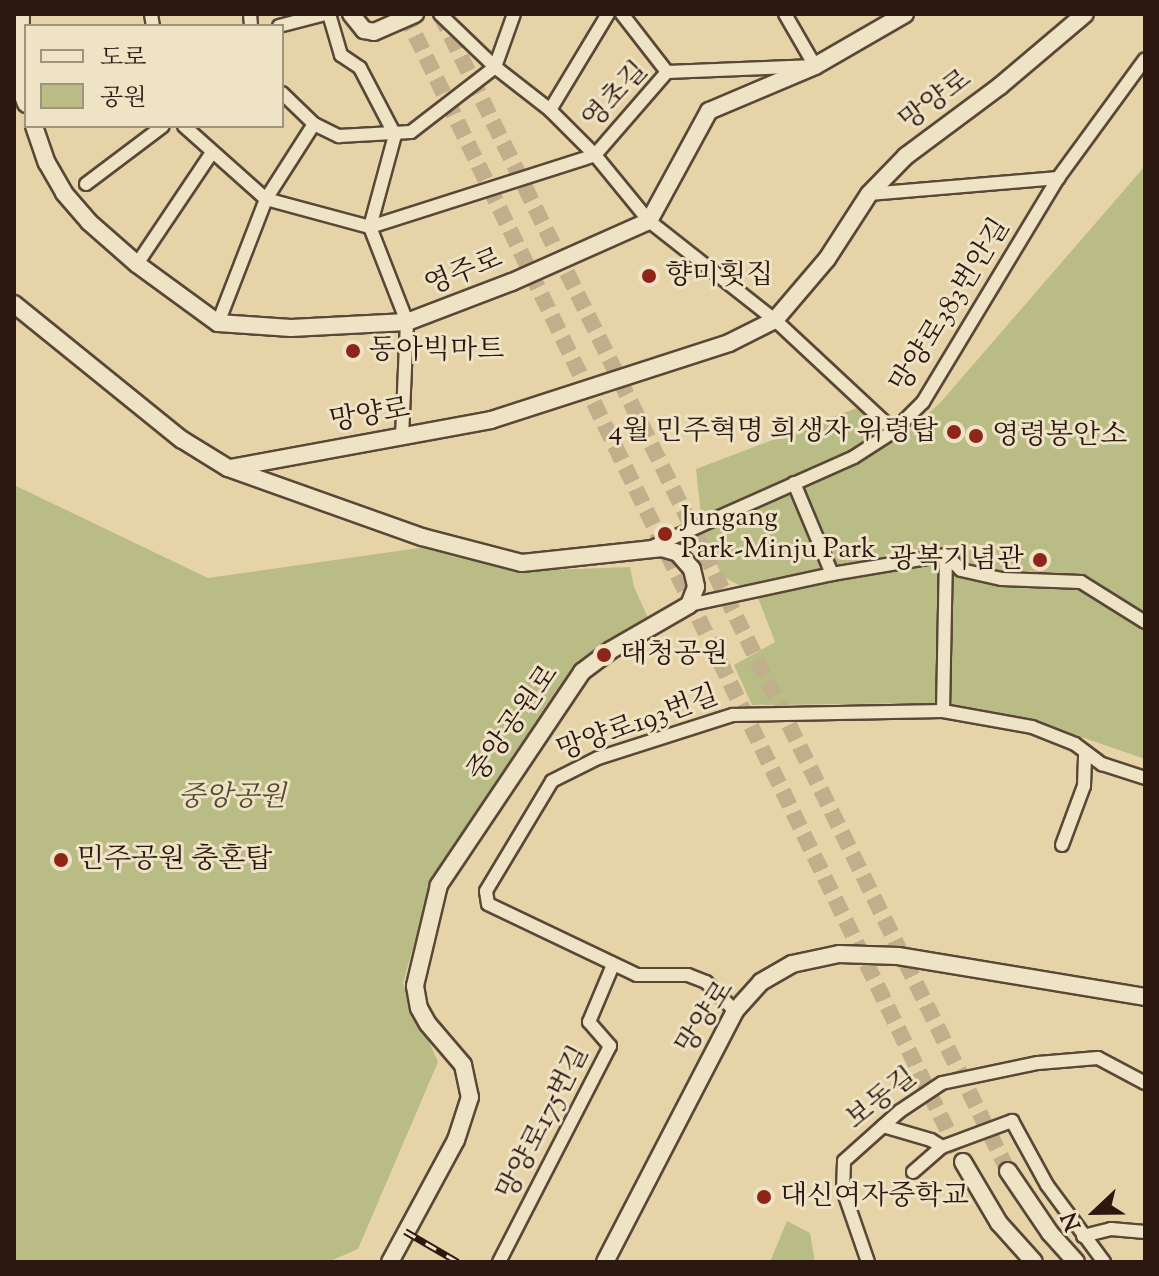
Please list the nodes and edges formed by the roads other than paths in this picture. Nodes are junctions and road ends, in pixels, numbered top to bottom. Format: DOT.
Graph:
graph roads {
  1 [pos="21,14"];
  2 [pos="327,14"];
  3 [pos="351,14"];
  4 [pos="415,14"];
  5 [pos="440,14"];
  6 [pos="514,14"];
  7 [pos="608,14"];
  8 [pos="622,14"];
  9 [pos="785,14"];
  10 [pos="905,14"];
  11 [pos="1085,14"];
  12 [pos="284,25"];
  13 [pos="1145,59"];
  14 [pos="815,66"];
  15 [pos="495,67"];
  16 [pos="667,72"];
  17 [pos="284,95"];
  18 [pos="24,99"];
  19 [pos="550,110"];
  20 [pos="314,124"];
  21 [pos="35,128"];
  22 [pos="160,128"];
  23 [pos="186,128"];
  24 [pos="395,135"];
  25 [pos="211,154"];
  26 [pos="595,155"];
  27 [pos="1058,178"];
  28 [pos="86,184"];
  29 [pos="869,194"];
  30 [pos="266,199"];
  31 [pos="649,221"];
  32 [pos="370,227"];
  33 [pos="137,264"];
  34 [pos="14,304"];
  35 [pos="775,320"];
  36 [pos="407,322"];
  37 [pos="218,323"];
  38 [pos="894,431"];
  39 [pos="402,437"];
  40 [pos="228,468"];
  41 [pos="794,483"];
  42 [pos="649,548"];
  43 [pos="946,555"];
  44 [pos="832,574"];
  45 [pos="689,605"];
  46 [pos="1145,622"];
  47 [pos="943,711"];
  48 [pos="1085,752"];
  49 [pos="1145,778"];
  50 [pos="1062,845"];
  51 [pos="613,965"];
  52 [pos="1145,997"];
  53 [pos="735,1011"];
  54 [pos="1145,1083"];
  55 [pos="883,1126"];
  56 [pos="942,1147"];
  57 [pos="963,1162"];
  58 [pos="1008,1171"];
  59 [pos="913,1172"];
  60 [pos="1145,1232"];
  61 [pos="1050,1233"];
  62 [pos="1083,1236"];
  63 [pos="390,1262"];
  64 [pos="499,1262"];
  65 [pos="605,1262"];
  66 [pos="868,1262"];
  67 [pos="1034,1262"];
  68 [pos="1069,1262"];
  69 [pos="1076,1262"];
  70 [pos="1104,1262"];
  1 -- 18 [label="street"];
  2 -- 12 [label="street"];
  2 -- 24 [label="street"];
  3 -- 4 [label="street"];
  5 -- 15 [label="street"];
  6 -- 15 [label="street"];
  7 -- 19 [label="street"];
  8 -- 16 [label="street"];
  9 -- 14 [label="street"];
  10 -- 14 [label="street"];
  11 -- 29 [label="street, 망양로"];
  13 -- 27 [label="street, 망양로383번안길"];
  14 -- 16 [label="street, 영초길"];
  14 -- 31 [label="street"];
  15 -- 19 [label="street"];
  15 -- 24 [label="street"];
  16 -- 26 [label="street, 영초길"];
  17 -- 20 [label="street"];
  19 -- 26 [label="street"];
  20 -- 24 [label="street"];
  20 -- 30 [label="street"];
  21 -- 33 [label="street"];
  22 -- 28 [label="street"];
  23 -- 25 [label="street"];
  24 -- 32 [label="street"];
  25 -- 30 [label="street"];
  25 -- 33 [label="street"];
  26 -- 31 [label="street"];
  26 -- 32 [label="street, 영초길"];
  27 -- 29 [label="street"];
  27 -- 38 [label="street, 망양로383번안길"];
  29 -- 35 [label="street, 망양로"];
  30 -- 32 [label="street"];
  30 -- 37 [label="street"];
  31 -- 35 [label="street"];
  31 -- 36 [label="street, 영주로"];
  32 -- 36 [label="street"];
  33 -- 37 [label="street"];
  34 -- 40 [label="street"];
  35 -- 38 [label="street"];
  35 -- 39 [label="street, 망양로"];
  36 -- 37 [label="street, 영주로"];
  36 -- 39 [label="street"];
  38 -- 41 [label="street, 망양로383번안길"];
  39 -- 40 [label="street, 망양로"];
  40 -- 42 [label="street"];
  41 -- 42 [label="street, 망양로383번안길"];
  41 -- 44 [label="street"];
  42 -- 45 [label="street"];
  43 -- 44 [label="street"];
  43 -- 46 [label="street"];
  43 -- 47 [label="street"];
  44 -- 45 [label="street"];
  45 -- 63 [label="street, 중앙공원로"];
  47 -- 48 [label="street, 망양로193번길"];
  47 -- 51 [label="street, 망양로193번길"];
  48 -- 49 [label="street, 망양로193번길"];
  48 -- 50 [label="street"];
  51 -- 53 [label="street, 망양로193번길"];
  51 -- 64 [label="street, 망양로175번길"];
  52 -- 53 [label="street, 망양로"];
  53 -- 65 [label="street, 망양로"];
  54 -- 55 [label="street, 보동길"];
  55 -- 56 [label="street"];
  55 -- 66 [label="street, 보동길"];
  56 -- 59 [label="street"];
  56 -- 62 [label="street"];
  57 -- 67 [label="street"];
  58 -- 61 [label="street"];
  60 -- 62 [label="street"];
  61 -- 68 [label="street"];
  61 -- 69 [label="street"];
  62 -- 70 [label="street"];
}
